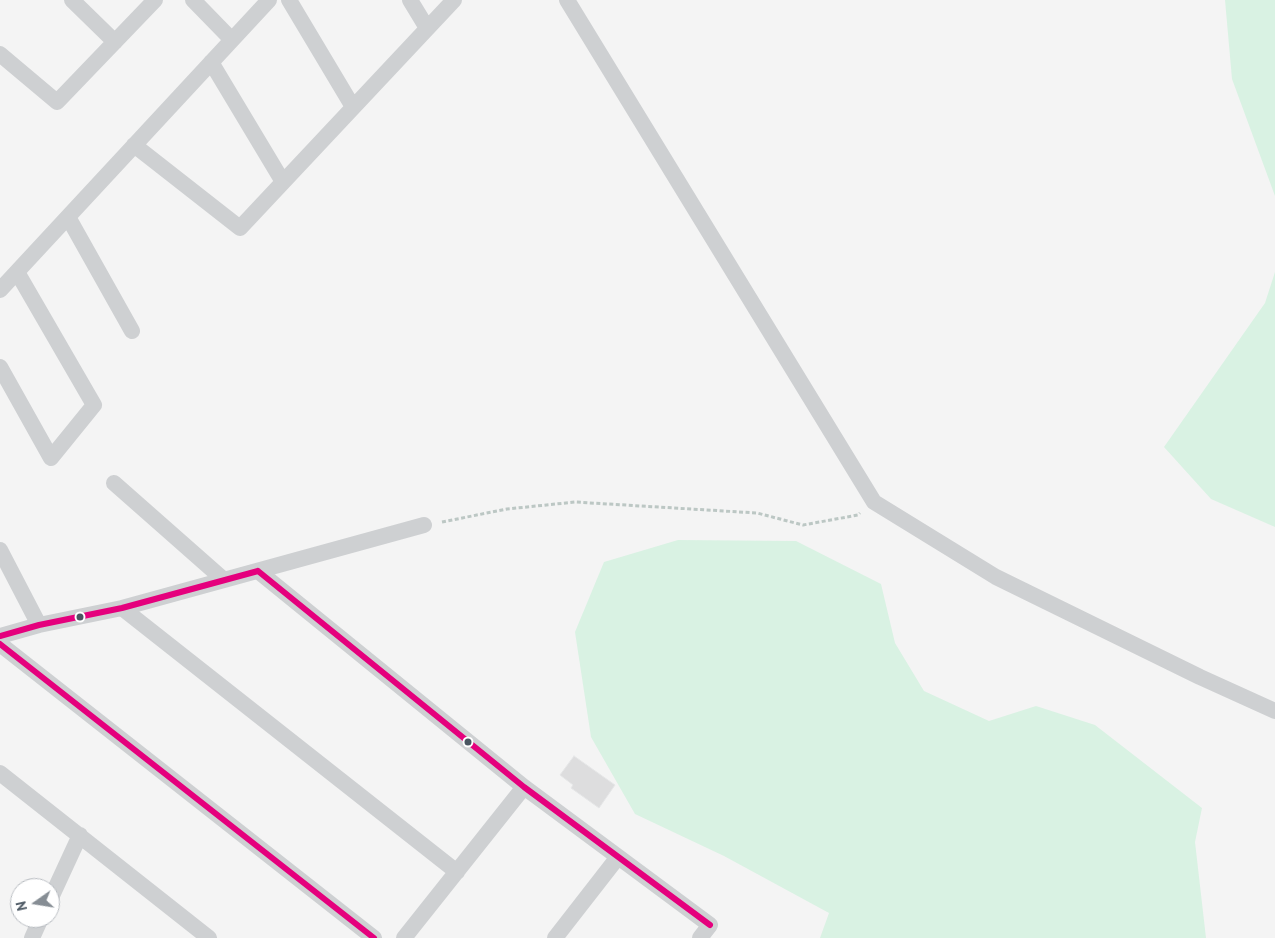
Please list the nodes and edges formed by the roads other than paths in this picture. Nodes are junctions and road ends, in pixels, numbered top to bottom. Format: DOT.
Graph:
graph roads {
  1 [pos="72,0"];
  2 [pos="154,0"];
  3 [pos="193,0"];
  4 [pos="269,0"];
  5 [pos="288,0"];
  6 [pos="410,0"];
  7 [pos="454,0"];
  8 [pos="567,0"];
  9 [pos="427,28"];
  10 [pos="232,40"];
  11 [pos="115,42"];
  12 [pos="0,54"];
  13 [pos="211,62"];
  14 [pos="353,107"];
  15 [pos="134,145"];
  16 [pos="283,182"];
  17 [pos="68,217"];
  18 [pos="17,272"];
  19 [pos="0,290"];
  20 [pos="132,331"];
  21 [pos="0,367"];
  22 [pos="114,483"];
  23 [pos="424,525"];
  24 [pos="0,550"];
  25 [pos="258,571"];
  26 [pos="224,580"];
  27 [pos="122,608"];
  28 [pos="39,625"];
  29 [pos="0,636"];
  30 [pos="0,644"];
  31 [pos="1275,711"];
  32 [pos="0,773"];
  33 [pos="524,787"];
  34 [pos="80,835"];
  35 [pos="618,857"];
  36 [pos="457,872"];
  37 [pos="60,878"];
  38 [pos="209,938"];
  39 [pos="374,938"];
  40 [pos="404,938"];
  41 [pos="555,938"];
  42 [pos="700,938"];
  1 -- 11 [label="street"];
  2 -- 11 [label="street"];
  3 -- 10 [label="street"];
  4 -- 10 [label="street"];
  5 -- 14 [label="street"];
  6 -- 9 [label="street"];
  7 -- 9 [label="street"];
  8 -- 31 [label="street"];
  9 -- 14 [label="street"];
  10 -- 13 [label="street"];
  11 -- 12 [label="street"];
  13 -- 15 [label="street"];
  13 -- 16 [label="street"];
  14 -- 16 [label="street"];
  15 -- 16 [label="street"];
  15 -- 17 [label="street"];
  17 -- 18 [label="street"];
  17 -- 20 [label="street"];
  18 -- 19 [label="street"];
  18 -- 21 [label="street"];
  22 -- 26 [label="street"];
  23 -- 25 [label="street"];
  24 -- 28 [label="street"];
  25 -- 26 [label="street"];
  25 -- 33 [label="street"];
  26 -- 27 [label="street"];
  27 -- 28 [label="street"];
  27 -- 36 [label="street"];
  28 -- 29 [label="street"];
  30 -- 39 [label="street"];
  32 -- 34 [label="street"];
  33 -- 35 [label="street"];
  33 -- 36 [label="street"];
  34 -- 37 [label="street"];
  34 -- 38 [label="street"];
  35 -- 41 [label="street"];
  35 -- 42 [label="street"];
  36 -- 40 [label="street"];
}
